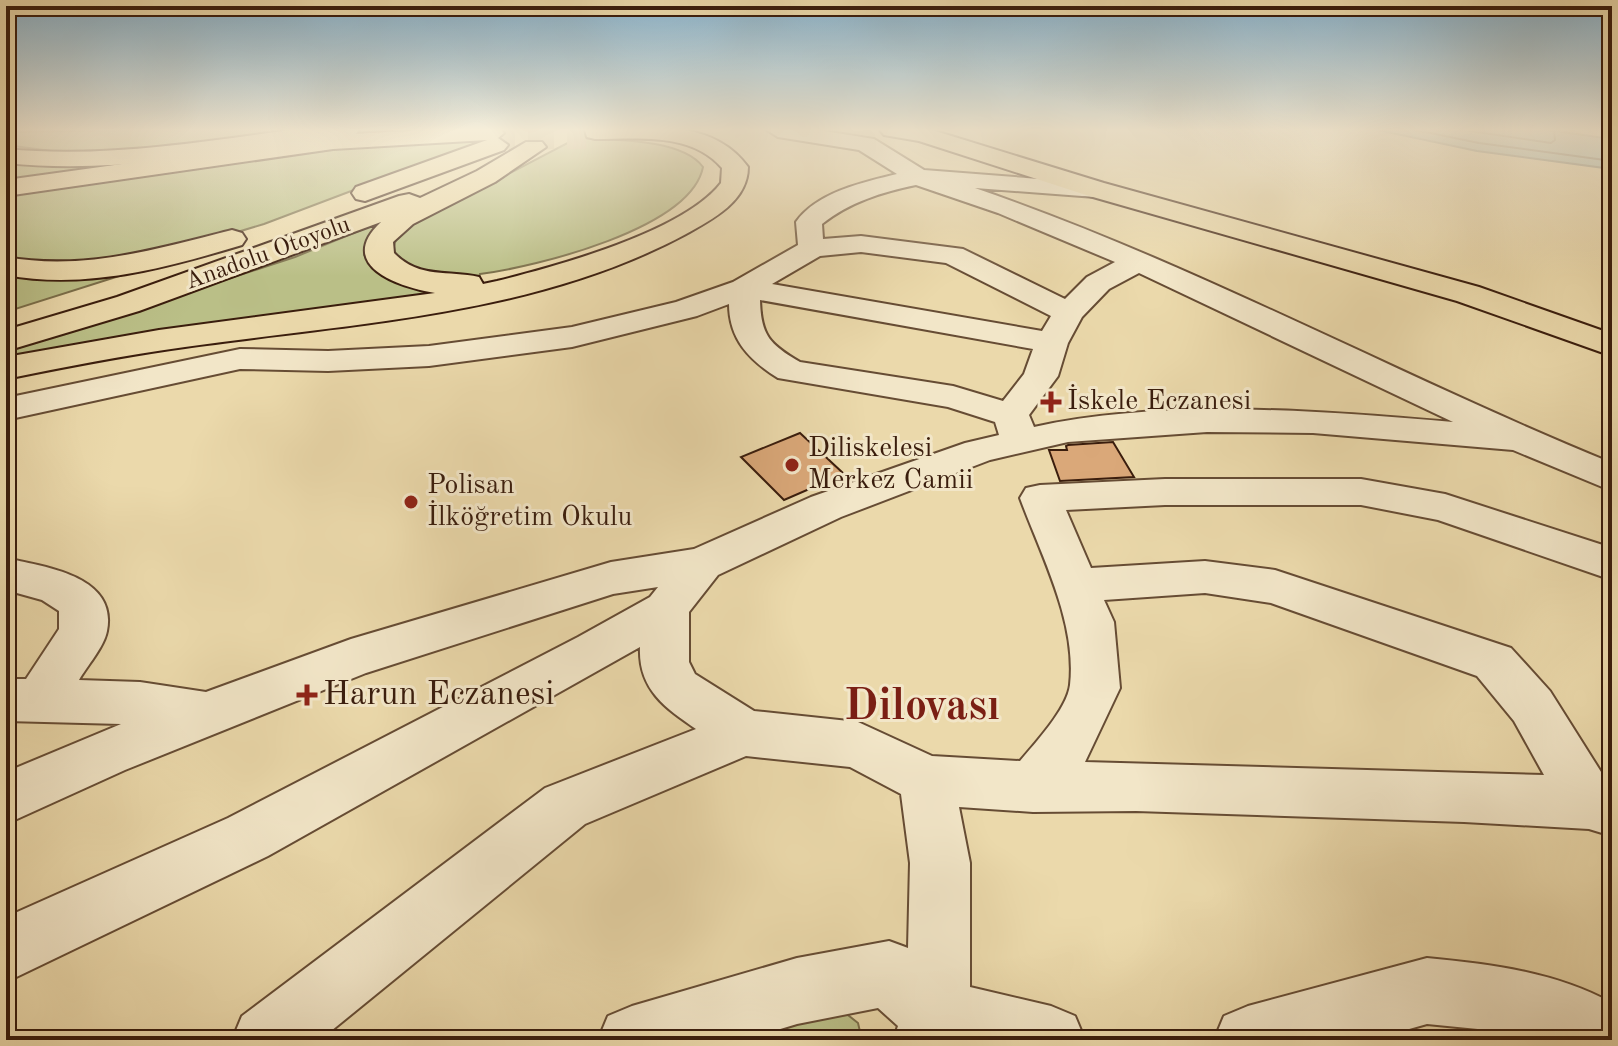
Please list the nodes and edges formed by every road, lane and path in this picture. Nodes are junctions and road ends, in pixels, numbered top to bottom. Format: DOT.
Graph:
graph roads {
  1 [pos="87,179"];
  2 [pos="391,179"];
  3 [pos="420,179"];
  4 [pos="458,179"];
  5 [pos="481,179"];
  6 [pos="714,179"];
  7 [pos="734,179"];
  8 [pos="911,179"];
  9 [pos="924,179"];
  10 [pos="945,179"];
  11 [pos="1063,179"];
  12 [pos="1095,189"];
  13 [pos="6,190"];
  14 [pos="813,248"];
  15 [pos="1138,262"];
  16 [pos="6,266"];
  17 [pos="744,288"];
  18 [pos="1069,313"];
  19 [pos="6,320"];
  20 [pos="6,341"];
  21 [pos="1052,343"];
  22 [pos="1612,346"];
  23 [pos="6,368"];
  24 [pos="6,409"];
  25 [pos="1016,428"];
  26 [pos="1397,430"];
  27 [pos="1513,439"];
  28 [pos="1612,478"];
  29 [pos="1040,498"];
  30 [pos="1412,502"];
  31 [pos="702,564"];
  32 [pos="1612,564"];
  33 [pos="6,574"];
  34 [pos="1074,586"];
  35 [pos="666,609"];
  36 [pos="23,700"];
  37 [pos="207,713"];
  38 [pos="744,733"];
  39 [pos="926,780"];
  40 [pos="1033,787"];
  41 [pos="6,799"];
  42 [pos="1600,807"];
  43 [pos="6,950"];
  44 [pos="932,1028"];
  45 [pos="266,1040"];
  46 [pos="632,1040"];
  47 [pos="1051,1040"];
  48 [pos="1248,1040"];
  49 [pos="1612,1040"];
  1 -- 13 [label="main road"];
  2 -- 16 [label="main road"];
  3 -- 19 [label="main road, Anadolu Otoyolu"];
  4 -- 20 [label="main road, Anadolu Otoyolu"];
  5 -- 6 [label="main road"];
  7 -- 23 [label="main road"];
  8 -- 14 [label="street"];
  9 -- 15 [label="street"];
  10 -- 12 [label="street"];
  11 -- 12 [label="main road"];
  12 -- 22 [label="main road"];
  14 -- 17 [label="street"];
  14 -- 18 [label="street"];
  15 -- 18 [label="street"];
  15 -- 27 [label="street"];
  17 -- 21 [label="street"];
  17 -- 24 [label="street"];
  17 -- 25 [label="street"];
  18 -- 21 [label="street"];
  21 -- 25 [label="street"];
  25 -- 26 [label="street"];
  25 -- 29 [label="street"];
  25 -- 31 [label="street"];
  26 -- 27 [label="street"];
  26 -- 30 [label="street"];
  27 -- 28 [label="street"];
  29 -- 30 [label="street"];
  29 -- 34 [label="street"];
  30 -- 32 [label="street"];
  31 -- 35 [label="street"];
  31 -- 37 [label="street"];
  33 -- 36 [label="street"];
  34 -- 40 [label="street"];
  34 -- 42 [label="street"];
  35 -- 38 [label="street"];
  35 -- 43 [label="street"];
  36 -- 37 [label="street"];
  37 -- 41 [label="street"];
  38 -- 39 [label="street"];
  38 -- 45 [label="street"];
  39 -- 40 [label="street"];
  39 -- 44 [label="street"];
  40 -- 42 [label="street"];
  44 -- 46 [label="street"];
  44 -- 47 [label="street"];
  48 -- 49 [label="street"];
}
